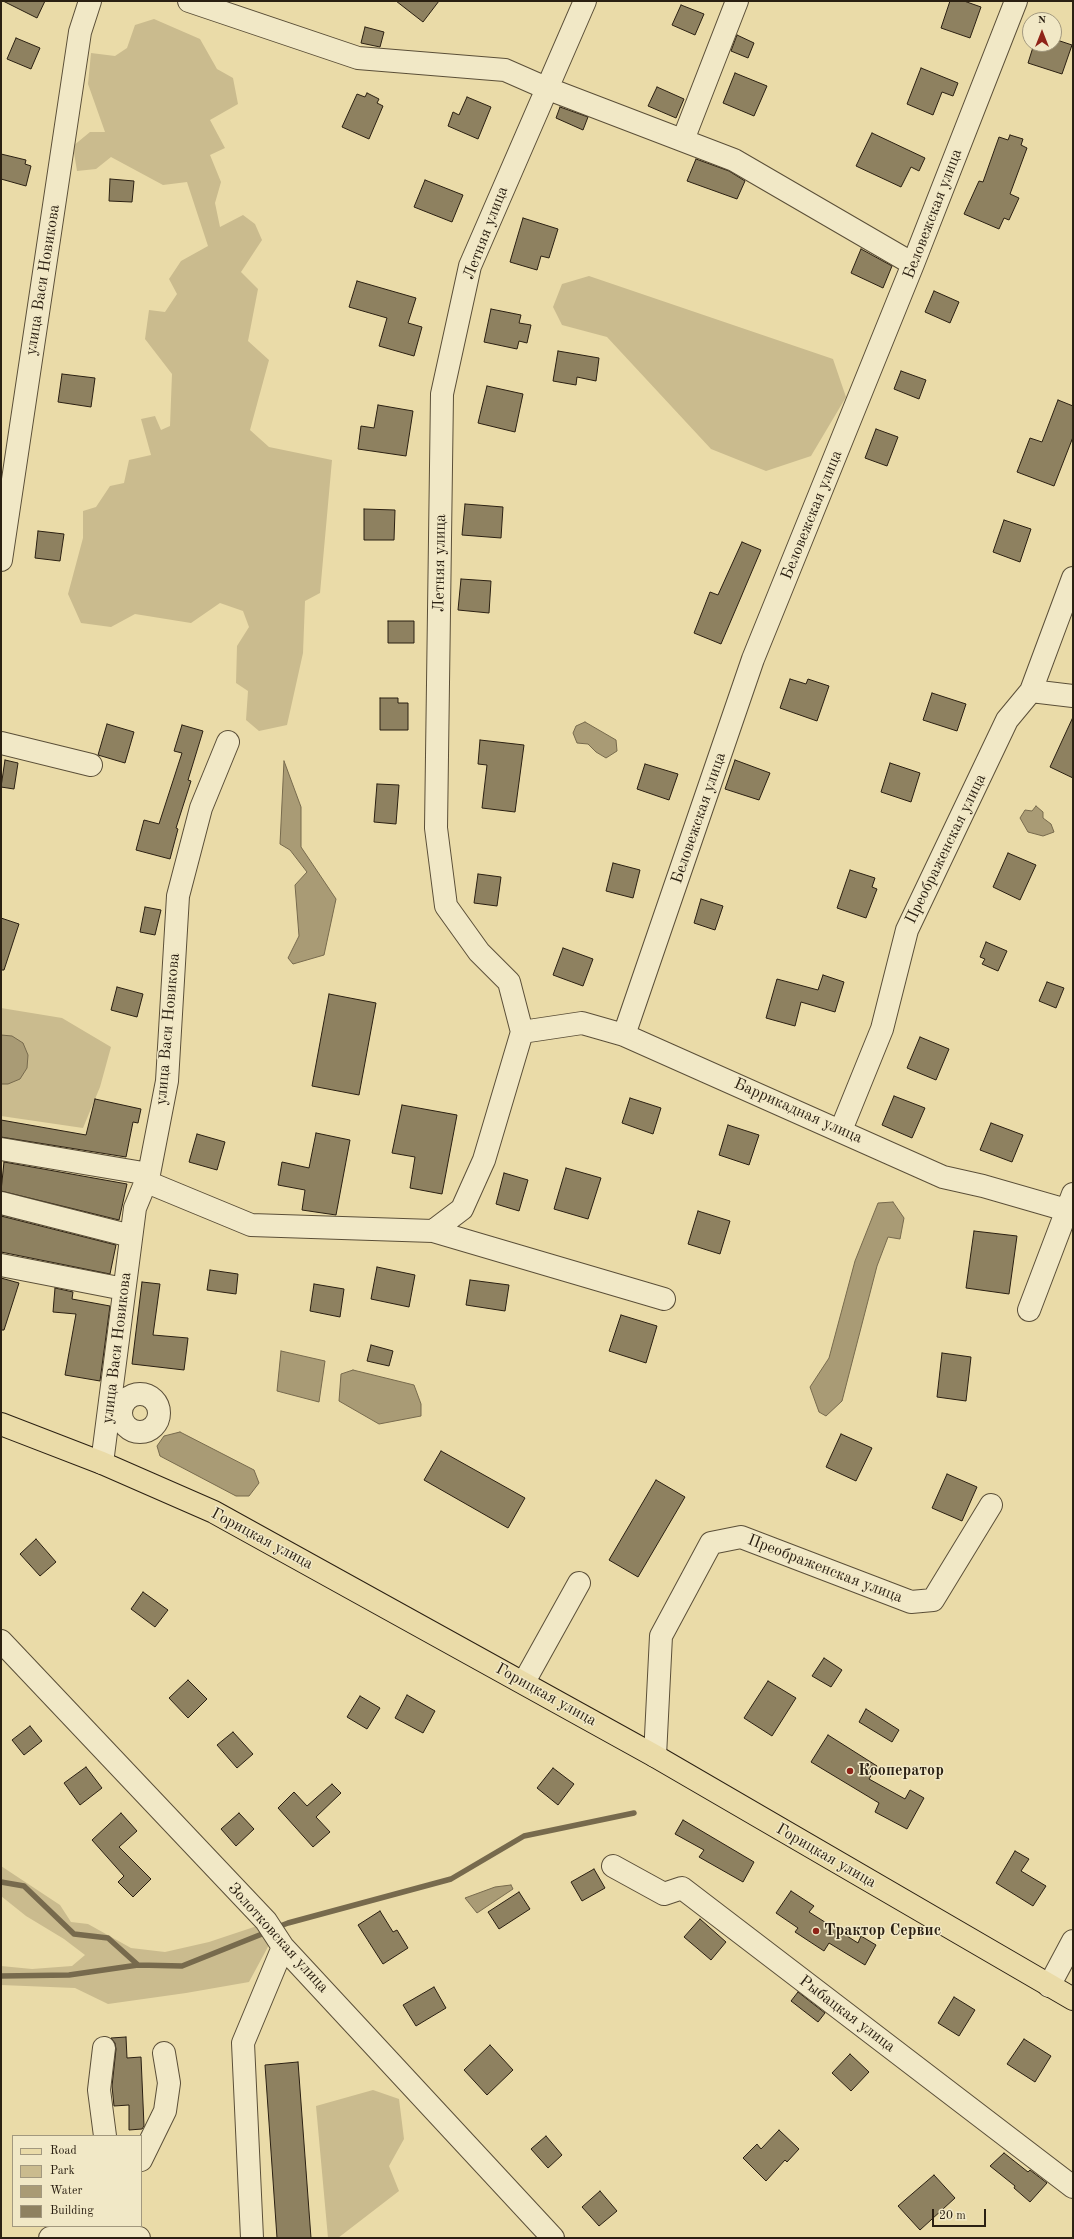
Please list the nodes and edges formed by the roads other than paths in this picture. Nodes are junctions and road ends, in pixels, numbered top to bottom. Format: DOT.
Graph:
graph roads {
  1 [pos="90,1"];
  2 [pos="189,1"];
  3 [pos="585,1"];
  4 [pos="737,1"];
  5 [pos="1016,1"];
  6 [pos="546,88"];
  7 [pos="683,140"];
  8 [pos="914,264"];
  9 [pos="1,560"];
  10 [pos="1073,578"];
  11 [pos="1031,691"];
  12 [pos="1073,696"];
  13 [pos="228,742"];
  14 [pos="1,743"];
  15 [pos="91,765"];
  16 [pos="522,1032"];
  17 [pos="624,1035"];
  18 [pos="841,1130"];
  19 [pos="1,1149"];
  20 [pos="148,1178"];
  21 [pos="1,1203"];
  22 [pos="1071,1206"];
  23 [pos="433,1231"];
  24 [pos="131,1236"];
  25 [pos="1,1265"];
  26 [pos="124,1289"];
  27 [pos="664,1299"];
  28 [pos="1029,1310"];
  29 [pos="1,1424"];
  30 [pos="102,1464"];
  31 [pos="991,1505"];
  32 [pos="579,1584"];
  33 [pos="1,1641"];
  34 [pos="524,1682"];
  35 [pos="655,1756"];
  36 [pos="613,1866"];
  37 [pos="1073,1941"];
  38 [pos="281,1943"];
  39 [pos="1049,1986"];
  40 [pos="1073,1999"];
  41 [pos="104,2048"];
  42 [pos="164,2053"];
  43 [pos="105,2135"];
  44 [pos="142,2158"];
  45 [pos="1073,2187"];
  46 [pos="128,2235"];
  47 [pos="50,2238"];
  48 [pos="252,2238"];
  49 [pos="553,2238"];
  1 -- 9 [label="street, улица Васи Новикова"];
  2 -- 6 [label="street"];
  3 -- 6 [label="street, Летняя улица"];
  4 -- 7 [label="street"];
  5 -- 8 [label="street, Беловежская улица"];
  6 -- 7 [label="street"];
  6 -- 16 [label="street, Летняя улица"];
  7 -- 8 [label="street"];
  8 -- 17 [label="street, Беловежская улица"];
  10 -- 11 [label="street, Преображенская улица"];
  11 -- 12 [label="street"];
  11 -- 18 [label="street, Преображенская улица"];
  13 -- 20 [label="street, улица Васи Новикова"];
  14 -- 15 [label="street"];
  16 -- 17 [label="street, Баррикадная улица"];
  16 -- 23 [label="street"];
  17 -- 18 [label="street, Баррикадная улица"];
  18 -- 22 [label="street, Баррикадная улица"];
  19 -- 20 [label="street"];
  20 -- 23 [label="street"];
  20 -- 24 [label="street, улица Васи Новикова"];
  21 -- 24 [label="street"];
  22 -- 28 [label="street"];
  23 -- 27 [label="street"];
  24 -- 26 [label="street, улица Васи Новикова"];
  25 -- 26 [label="street"];
  26 -- 30 [label="street, улица Васи Новикова"];
  29 -- 30 [label="main road, Горицкая улица"];
  30 -- 34 [label="main road, Горицкая улица"];
  31 -- 35 [label="street, Преображенская улица"];
  32 -- 34 [label="street"];
  33 -- 38 [label="street, Золотковская улица"];
  34 -- 35 [label="main road, Горицкая улица"];
  35 -- 39 [label="main road, Горицкая улица"];
  36 -- 45 [label="street, Рыбацкая улица"];
  37 -- 39 [label="street"];
  38 -- 48 [label="street"];
  38 -- 49 [label="street, Золотковская улица"];
  39 -- 40 [label="main road, Горицкая улица"];
  41 -- 43 [label="street"];
  42 -- 44 [label="street"];
  46 -- 47 [label="street"];
}
